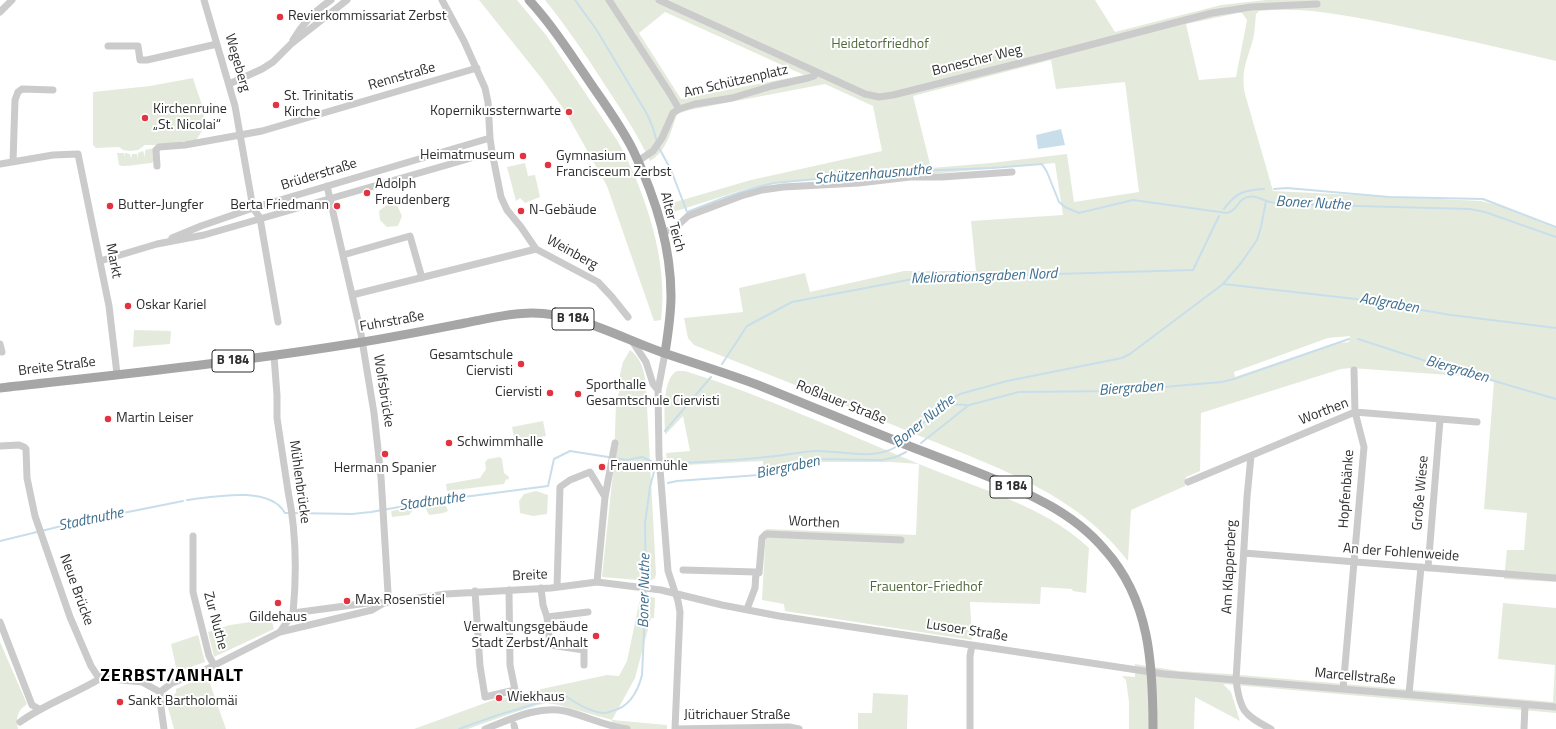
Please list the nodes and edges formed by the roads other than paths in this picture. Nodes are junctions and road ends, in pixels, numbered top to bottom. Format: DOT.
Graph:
graph roads {
  1 [pos="12,0"];
  2 [pos="204,0"];
  3 [pos="331,0"];
  4 [pos="347,0"];
  5 [pos="442,0"];
  6 [pos="529,0"];
  7 [pos="609,0"];
  8 [pos="659,0"];
  9 [pos="1317,4"];
  10 [pos="0,12"];
  11 [pos="217,44"];
  12 [pos="291,44"];
  13 [pos="108,46"];
  14 [pos="477,68"];
  15 [pos="817,72"];
  16 [pos="229,84"];
  17 [pos="53,90"];
  18 [pos="679,109"];
  19 [pos="241,134"];
  20 [pos="490,138"];
  21 [pos="492,152"];
  22 [pos="638,161"];
  23 [pos="13,162"];
  24 [pos="0,164"];
  25 [pos="157,166"];
  26 [pos="1012,172"];
  27 [pos="327,186"];
  28 [pos="330,198"];
  29 [pos="253,208"];
  30 [pos="260,218"];
  31 [pos="662,233"];
  32 [pos="157,244"];
  33 [pos="536,249"];
  34 [pos="343,255"];
  35 [pos="100,261"];
  36 [pos="422,278"];
  37 [pos="352,295"];
  38 [pos="628,317"];
  39 [pos="278,322"];
  40 [pos="632,341"];
  41 [pos="362,342"];
  42 [pos="0,344"];
  43 [pos="2,352"];
  44 [pos="665,353"];
  45 [pos="274,356"];
  46 [pos="1354,370"];
  47 [pos="117,374"];
  48 [pos="0,388"];
  49 [pos="658,390"];
  50 [pos="1355,412"];
  51 [pos="1440,420"];
  52 [pos="1477,422"];
  53 [pos="615,443"];
  54 [pos="0,446"];
  55 [pos="1251,456"];
  56 [pos="1188,482"];
  57 [pos="605,497"];
  58 [pos="193,536"];
  59 [pos="901,540"];
  60 [pos="1244,553"];
  61 [pos="1354,563"];
  62 [pos="1424,567"];
  63 [pos="683,570"];
  64 [pos="758,573"];
  65 [pos="1556,578"];
  66 [pos="597,582"];
  67 [pos="557,587"];
  68 [pos="541,588"];
  69 [pos="508,590"];
  70 [pos="476,591"];
  71 [pos="676,594"];
  72 [pos="387,603"];
  73 [pos="747,610"];
  74 [pos="588,612"];
  75 [pos="293,613"];
  76 [pos="547,617"];
  77 [pos="0,622"];
  78 [pos="280,632"];
  79 [pos="972,645"];
  80 [pos="214,665"];
  81 [pos="584,665"];
  82 [pos="1152,672"];
  83 [pos="101,678"];
  84 [pos="1236,680"];
  85 [pos="1343,689"];
  86 [pos="160,692"];
  87 [pos="1409,694"];
  88 [pos="1525,705"];
  89 [pos="1556,707"];
  90 [pos="39,709"];
  91 [pos="20,722"];
  92 [pos="164,729"];
  93 [pos="485,729"];
  94 [pos="627,729"];
  95 [pos="675,729"];
  96 [pos="799,729"];
  97 [pos="970,729"];
  98 [pos="1153,729"];
  99 [pos="1271,729"];
  100 [pos="1524,729"];
  1 -- 10 [label="street"];
  2 -- 11 [label="street, Wegeberg"];
  3 -- 12 [label="street"];
  4 -- 12 [label="street"];
  5 -- 14 [label="street, Weinberg"];
  6 -- 22 [label="main road, Alter Teich"];
  7 -- 18 [label="street"];
  8 -- 15 [label="street, Bonescher Weg"];
  9 -- 15 [label="street, Bonescher Weg"];
  11 -- 13 [label="street"];
  11 -- 16 [label="street, Wegeberg"];
  12 -- 16 [label="street"];
  14 -- 19 [label="street, Rennstraße"];
  14 -- 20 [label="street, Weinberg"];
  15 -- 18 [label="street, Am Schützenplatz"];
  16 -- 19 [label="street, Wegeberg"];
  17 -- 23 [label="street"];
  18 -- 22 [label="street, Am Schützenplatz"];
  19 -- 25 [label="street, Rennstraße"];
  19 -- 29 [label="street, Wegeberg"];
  20 -- 21 [label="street, Weinberg"];
  20 -- 27 [label="street, Brüderstraße"];
  21 -- 28 [label="street, Brüderstraße"];
  21 -- 33 [label="street, Weinberg"];
  22 -- 31 [label="main road, Alter Teich"];
  23 -- 24 [label="street"];
  23 -- 35 [label="street, Markt"];
  26 -- 31 [label="street"];
  27 -- 28 [label="street, Wolfsbrücke"];
  27 -- 29 [label="street, Brüderstraße"];
  28 -- 30 [label="street, Brüderstraße"];
  28 -- 34 [label="street, Wolfsbrücke"];
  29 -- 30 [label="street"];
  29 -- 32 [label="street, Brüderstraße"];
  30 -- 32 [label="street, Brüderstraße"];
  30 -- 39 [label="street"];
  31 -- 44 [label="main road, Alter Teich"];
  32 -- 35 [label="street, Brüderstraße"];
  33 -- 36 [label="street"];
  33 -- 38 [label="street, Weinberg"];
  34 -- 36 [label="street"];
  34 -- 37 [label="street, Wolfsbrücke"];
  35 -- 47 [label="street, Markt"];
  36 -- 37 [label="street"];
  37 -- 41 [label="street, Wolfsbrücke"];
  40 -- 41 [label="main road, Fuhrstraße / B 184"];
  40 -- 44 [label="main road, Fuhrstraße / B 184"];
  40 -- 49 [label="street, Alter Teich"];
  41 -- 45 [label="main road, Fuhrstraße / B 184"];
  41 -- 72 [label="street, Wolfsbrücke"];
  42 -- 43 [label="street"];
  44 -- 49 [label="street, Alter Teich"];
  44 -- 82 [label="main road, Roßlauer Straße / B 184"];
  45 -- 47 [label="main road, Fuhrstraße / B 184"];
  45 -- 75 [label="street, Mühlenbrücke"];
  46 -- 50 [label="street, Hopfenbänke"];
  47 -- 48 [label="main road, Breite Straße / B 184"];
  49 -- 71 [label="street, Alter Teich"];
  50 -- 51 [label="street, Worthen"];
  50 -- 55 [label="street, Worthen"];
  50 -- 61 [label="street, Hopfenbänke"];
  51 -- 52 [label="street, Worthen"];
  51 -- 62 [label="street, Große Wiese"];
  53 -- 57 [label="street"];
  54 -- 83 [label="street, Neue Brücke"];
  55 -- 56 [label="street, Worthen"];
  55 -- 60 [label="street, Am Klapperberg"];
  57 -- 66 [label="street"];
  57 -- 67 [label="street"];
  58 -- 80 [label="street, Zur Nuthe"];
  59 -- 64 [label="street, Worthen"];
  60 -- 61 [label="street, An der Fohlenweide"];
  60 -- 84 [label="street, Am Klapperberg"];
  61 -- 62 [label="street, An der Fohlenweide"];
  61 -- 85 [label="street, Hopfenbänke"];
  62 -- 65 [label="street, An der Fohlenweide"];
  62 -- 87 [label="street, Große Wiese"];
  63 -- 64 [label="street"];
  64 -- 73 [label="street, Worthen"];
  66 -- 67 [label="street, Breite"];
  66 -- 71 [label="street, Breite"];
  67 -- 68 [label="street, Breite"];
  68 -- 69 [label="street, Breite"];
  68 -- 76 [label="street"];
  69 -- 70 [label="street, Breite"];
  69 -- 70 [label="street"];
  70 -- 72 [label="street, Breite"];
  71 -- 73 [label="street, Breite"];
  71 -- 95 [label="street, Alter Teich"];
  72 -- 75 [label="street, Breite"];
  72 -- 78 [label="street, Breite"];
  73 -- 79 [label="street, Lusoer Straße"];
  74 -- 76 [label="street"];
  75 -- 78 [label="street, Breite"];
  76 -- 81 [label="street"];
  77 -- 90 [label="street"];
  78 -- 80 [label="street, Breite"];
  79 -- 82 [label="street, Lusoer Straße"];
  79 -- 97 [label="street"];
  80 -- 86 [label="street, Breite"];
  82 -- 84 [label="street, Marcellstraße"];
  82 -- 98 [label="main road, Roßlauer Straße / B 184"];
  83 -- 86 [label="street"];
  83 -- 90 [label="street"];
  84 -- 85 [label="street, Marcellstraße"];
  84 -- 99 [label="street, Am Klapperberg"];
  85 -- 87 [label="street, Marcellstraße"];
  86 -- 92 [label="street"];
  87 -- 88 [label="street, Marcellstraße"];
  88 -- 89 [label="street, Marcellstraße"];
  88 -- 100 [label="street"];
  90 -- 91 [label="street"];
  93 -- 94 [label="street"];
  95 -- 96 [label="street, Jütrichauer Straße"];
}
